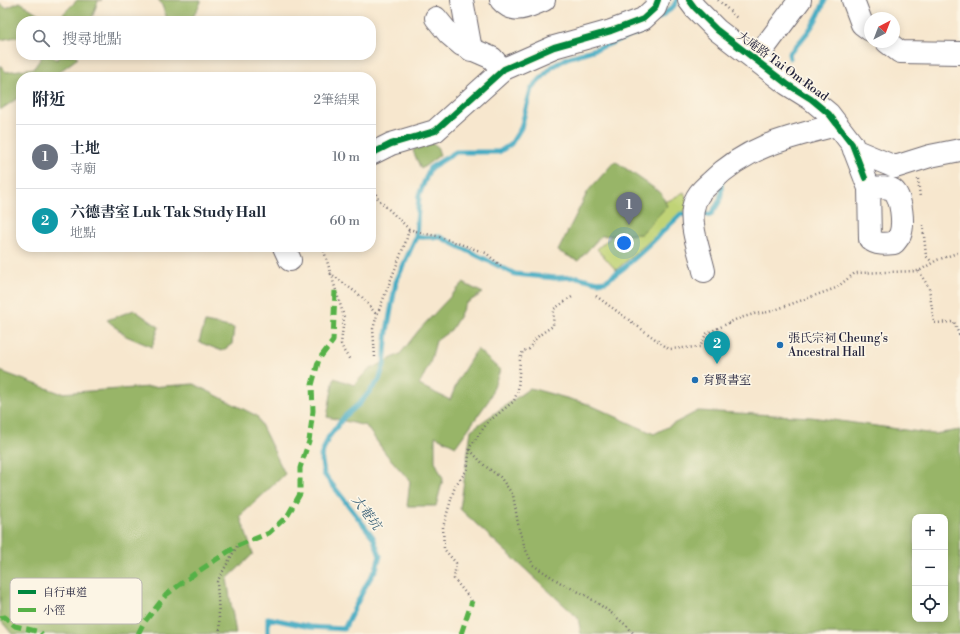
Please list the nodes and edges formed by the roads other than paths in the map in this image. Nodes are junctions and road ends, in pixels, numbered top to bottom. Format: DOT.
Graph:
graph roads {
  1 [pos="462,0"];
  2 [pos="501,0"];
  3 [pos="544,0"];
  4 [pos="658,0"];
  5 [pos="800,0"];
  6 [pos="853,0"];
  7 [pos="692,4"];
  8 [pos="436,18"];
  9 [pos="864,26"];
  10 [pos="895,48"];
  11 [pos="471,50"];
  12 [pos="960,53"];
  13 [pos="755,60"];
  14 [pos="504,69"];
  15 [pos="836,125"];
  16 [pos="854,150"];
  17 [pos="960,150"];
  18 [pos="376,152"];
  19 [pos="867,183"];
  20 [pos="704,271"];
  1 -- 11 [label="street"];
  2 -- 3 [label="street"];
  4 -- 14 [label="street"];
  5 -- 13 [label="street"];
  6 -- 9 [label="street"];
  7 -- 13 [label="street, 大庵路 Tai Om Road"];
  8 -- 11 [label="street"];
  10 -- 12 [label="street"];
  11 -- 14 [label="street"];
  13 -- 15 [label="street, 大庵路 Tai Om Road"];
  14 -- 18 [label="street"];
  15 -- 16 [label="street, 大庵路 Tai Om Road"];
  15 -- 20 [label="street"];
  16 -- 17 [label="street"];
  16 -- 19 [label="street, 大庵路 Tai Om Road"];
}
